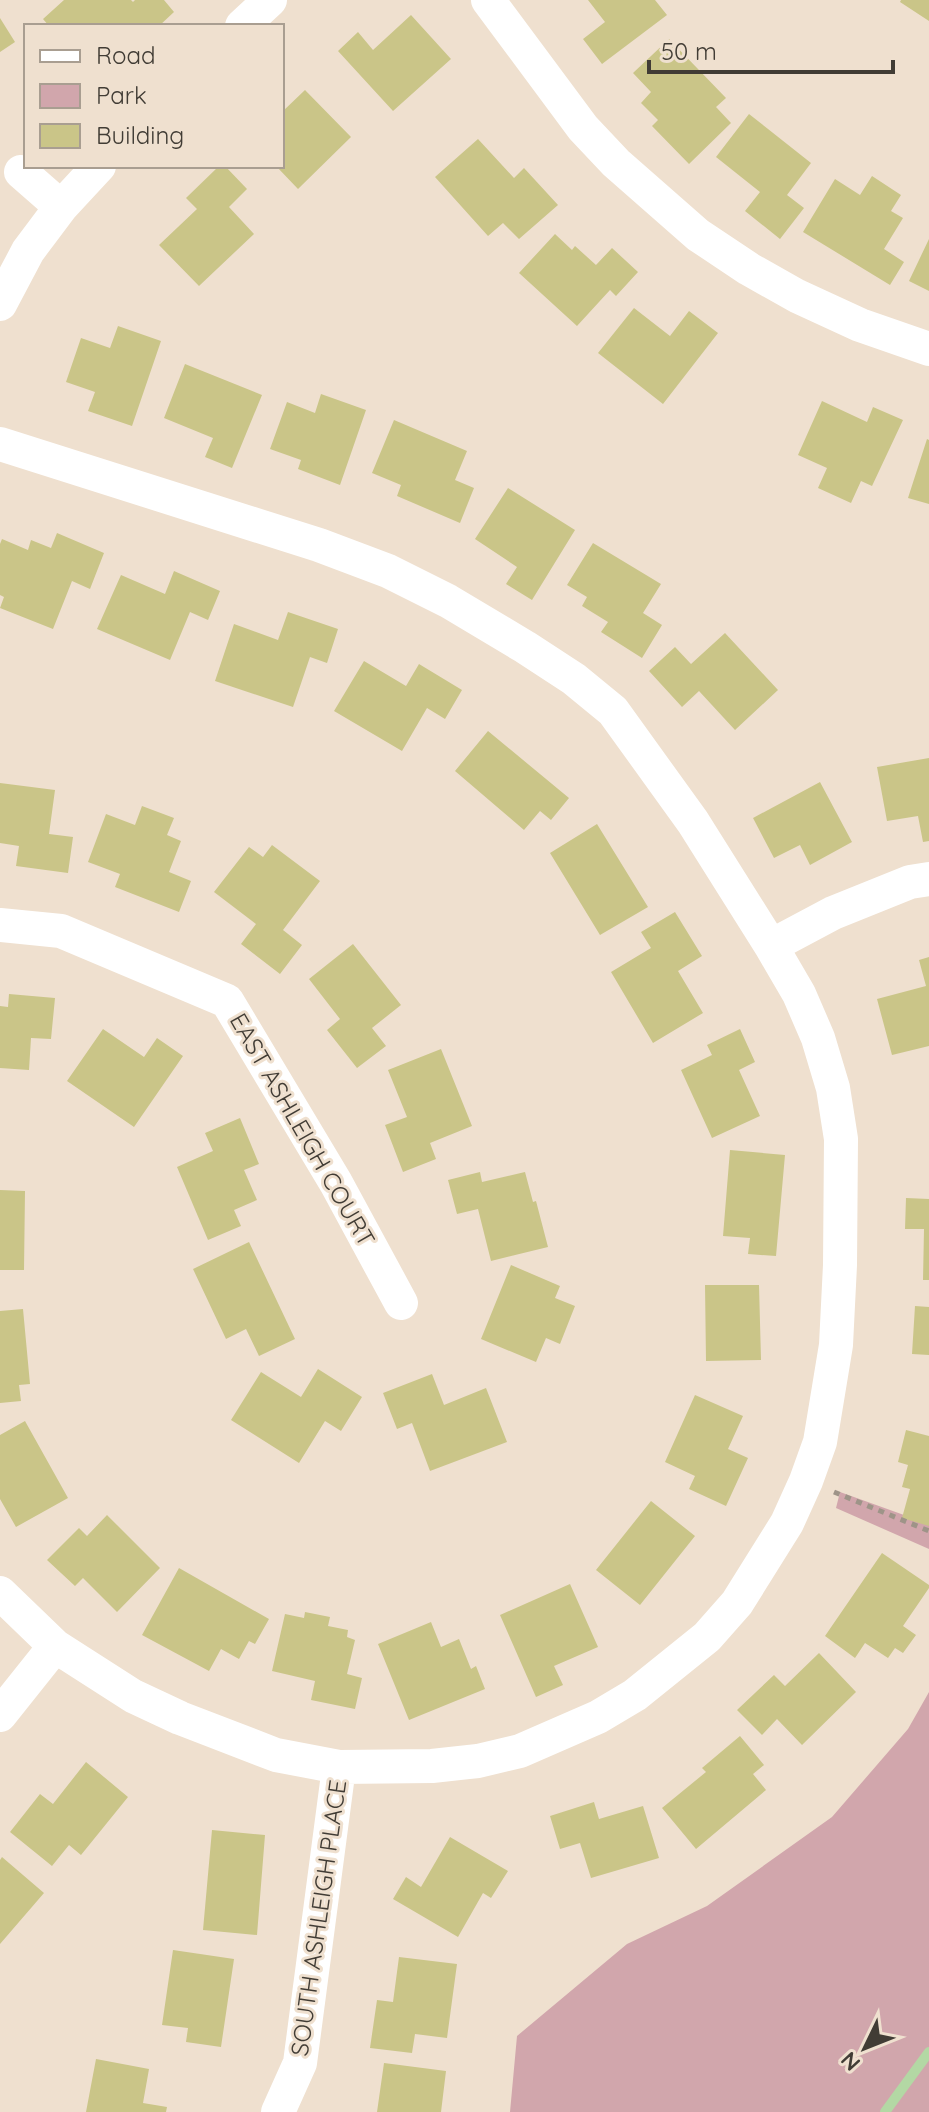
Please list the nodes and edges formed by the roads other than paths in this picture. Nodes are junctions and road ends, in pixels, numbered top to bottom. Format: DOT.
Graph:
graph roads {
  1 [pos="270,0"];
  2 [pos="488,0"];
  3 [pos="244,24"];
  4 [pos="97,168"];
  5 [pos="21,172"];
  6 [pos="61,207"];
  7 [pos="0,304"];
  8 [pos="929,349"];
  9 [pos="0,444"];
  10 [pos="929,879"];
  11 [pos="0,925"];
  12 [pos="771,946"];
  13 [pos="401,1303"];
  14 [pos="0,1593"];
  15 [pos="55,1646"];
  16 [pos="0,1715"];
  17 [pos="339,1767"];
  18 [pos="278,2112"];
  1 -- 3 [label="street"];
  2 -- 8 [label="street"];
  4 -- 6 [label="street"];
  5 -- 6 [label="street"];
  6 -- 7 [label="street"];
  9 -- 12 [label="street"];
  10 -- 12 [label="street"];
  11 -- 13 [label="street, EAST ASHLEIGH COURT"];
  12 -- 17 [label="street"];
  14 -- 15 [label="street"];
  15 -- 16 [label="street"];
  15 -- 17 [label="street"];
  17 -- 18 [label="street, SOUTH ASHLEIGH PLACE"];
}
